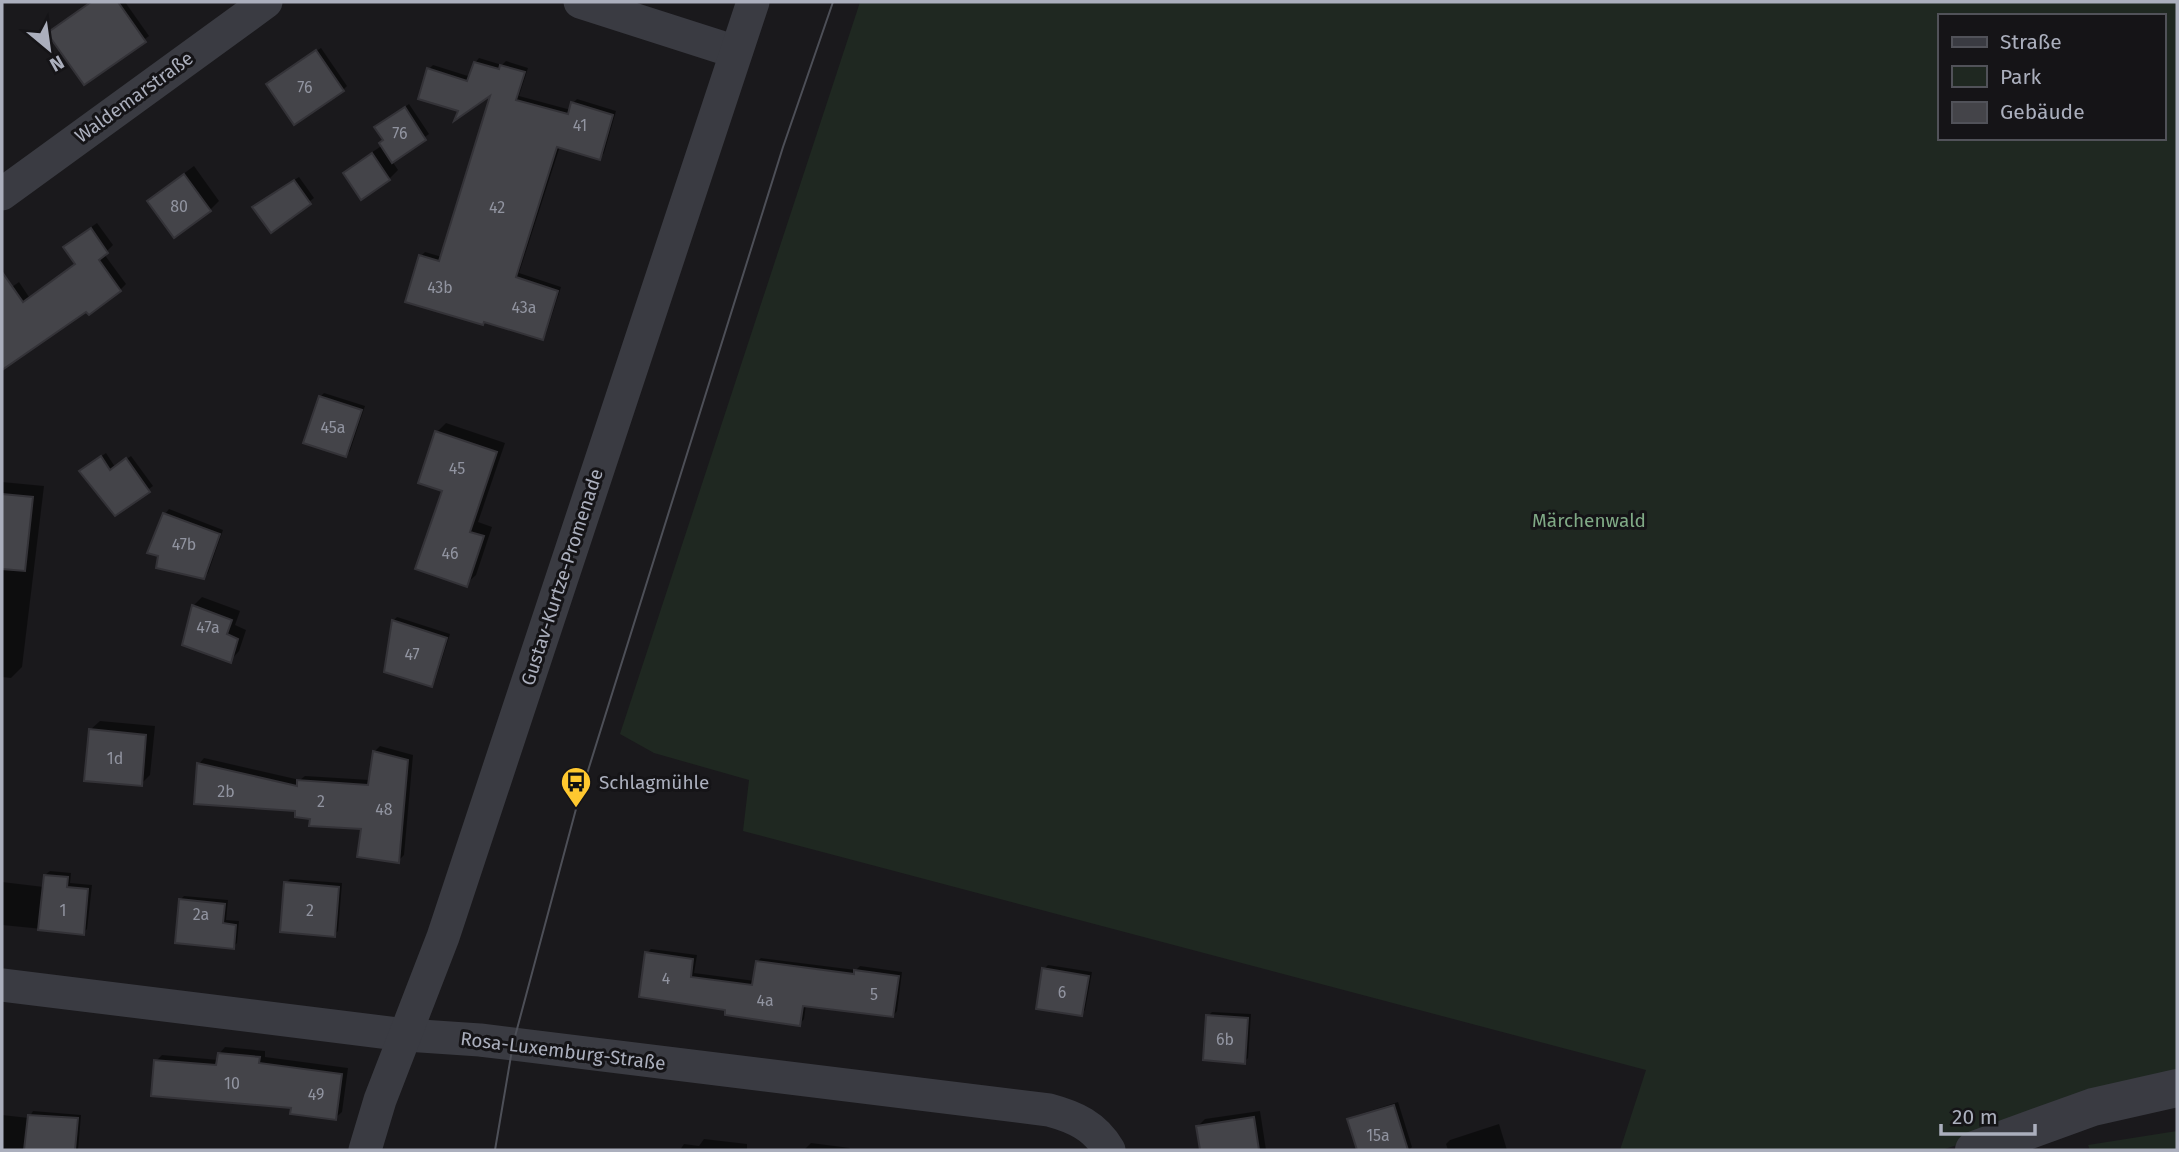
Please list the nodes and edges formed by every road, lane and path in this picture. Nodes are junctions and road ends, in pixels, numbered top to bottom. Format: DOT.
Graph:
graph roads {
  1 [pos="266,2"];
  2 [pos="580,2"];
  3 [pos="753,2"];
  4 [pos="736,52"];
  5 [pos="2,194"];
  6 [pos="2,985"];
  7 [pos="406,1035"];
  8 [pos="2177,1088"];
  9 [pos="365,1150"];
  10 [pos="1109,1150"];
  11 [pos="1975,1150"];
  1 -- 5 [label="street, Waldemarstraße"];
  2 -- 4 [label="street"];
  3 -- 4 [label="street, Gustav-Kurtze-Promenade"];
  4 -- 7 [label="street, Gustav-Kurtze-Promenade"];
  6 -- 7 [label="street, Rosa-Luxemburg-Straße"];
  7 -- 9 [label="street, Gustav-Kurtze-Promenade"];
  7 -- 10 [label="street, Rosa-Luxemburg-Straße"];
  8 -- 11 [label="street"];
}
